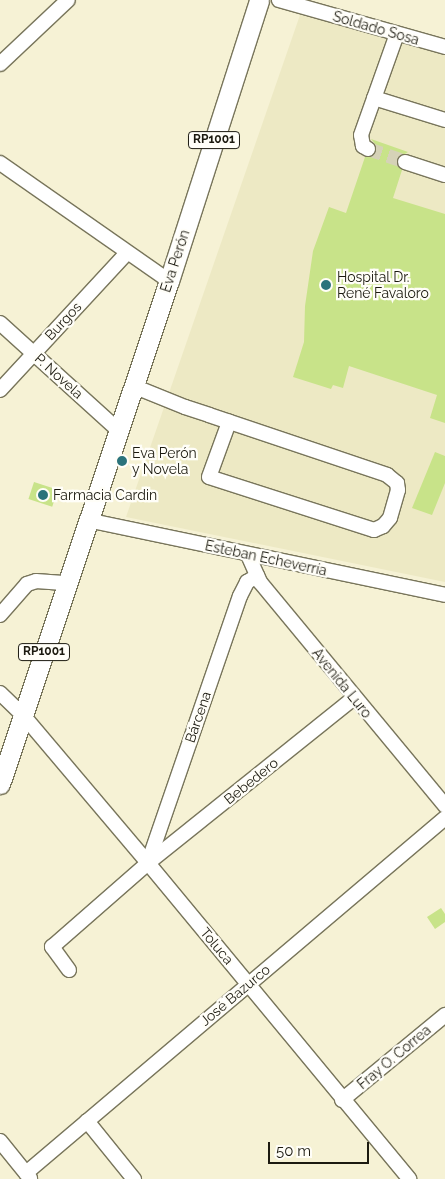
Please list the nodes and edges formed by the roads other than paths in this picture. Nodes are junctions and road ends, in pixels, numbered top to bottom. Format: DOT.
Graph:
graph roads {
  1 [pos="68,0"];
  2 [pos="259,0"];
  3 [pos="279,0"];
  4 [pos="396,34"];
  5 [pos="445,47"];
  6 [pos="0,64"];
  7 [pos="374,98"];
  8 [pos="445,120"];
  9 [pos="368,149"];
  10 [pos="405,162"];
  11 [pos="0,163"];
  12 [pos="445,175"];
  13 [pos="126,253"];
  14 [pos="169,281"];
  15 [pos="0,323"];
  16 [pos="34,353"];
  17 [pos="133,386"];
  18 [pos="0,390"];
  19 [pos="229,422"];
  20 [pos="118,430"];
  21 [pos="87,520"];
  22 [pos="248,555"];
  23 [pos="257,576"];
  24 [pos="67,583"];
  25 [pos="445,595"];
  26 [pos="0,615"];
  27 [pos="0,692"];
  28 [pos="354,698"];
  29 [pos="23,715"];
  30 [pos="0,784"];
  31 [pos="445,806"];
  32 [pos="445,818"];
  33 [pos="148,863"];
  34 [pos="69,970"];
  35 [pos="249,984"];
  36 [pos="445,1015"];
  37 [pos="342,1100"];
  38 [pos="87,1121"];
  39 [pos="0,1141"];
  40 [pos="28,1176"];
  41 [pos="134,1179"];
  42 [pos="409,1179"];
  1 -- 6 [label="street"];
  2 -- 14 [label="main road, Eva Perón / RP1001"];
  3 -- 4 [label="street, Soldado Sosa"];
  4 -- 5 [label="street, Soldado Sosa"];
  4 -- 7 [label="street"];
  7 -- 8 [label="street"];
  7 -- 9 [label="street"];
  10 -- 12 [label="street"];
  11 -- 13 [label="street"];
  13 -- 14 [label="street"];
  13 -- 16 [label="street, Burgos"];
  14 -- 17 [label="main road, Eva Perón / RP1001"];
  15 -- 16 [label="street, P. Novela"];
  16 -- 18 [label="street, Burgos"];
  16 -- 20 [label="street, P. Novela"];
  17 -- 19 [label="street"];
  17 -- 20 [label="main road, Eva Perón / RP1001"];
  19 -- 19 [label="street"];
  20 -- 21 [label="main road, Eva Perón / RP1001"];
  21 -- 22 [label="street, Esteban Echeverría"];
  21 -- 24 [label="main road, RP1001"];
  22 -- 23 [label="street, Avenida Luro"];
  22 -- 25 [label="street, Esteban Echeverría"];
  23 -- 28 [label="street, Avenida Luro"];
  23 -- 33 [label="street, Bárcena"];
  24 -- 26 [label="street"];
  24 -- 29 [label="main road, RP1001"];
  27 -- 29 [label="street, Toluca"];
  28 -- 31 [label="street, Avenida Luro"];
  28 -- 33 [label="street, Bebedero"];
  29 -- 30 [label="main road, RP1001"];
  29 -- 33 [label="street, Toluca"];
  32 -- 35 [label="street, José Bazurco"];
  33 -- 34 [label="street, Bebedero"];
  33 -- 35 [label="street, Toluca"];
  35 -- 37 [label="street, Toluca"];
  35 -- 38 [label="street, José Bazurco"];
  36 -- 37 [label="street, Fray O. Correa"];
  37 -- 42 [label="street, Toluca"];
  38 -- 40 [label="street, José Bazurco"];
  38 -- 41 [label="street"];
  39 -- 40 [label="street"];
}
